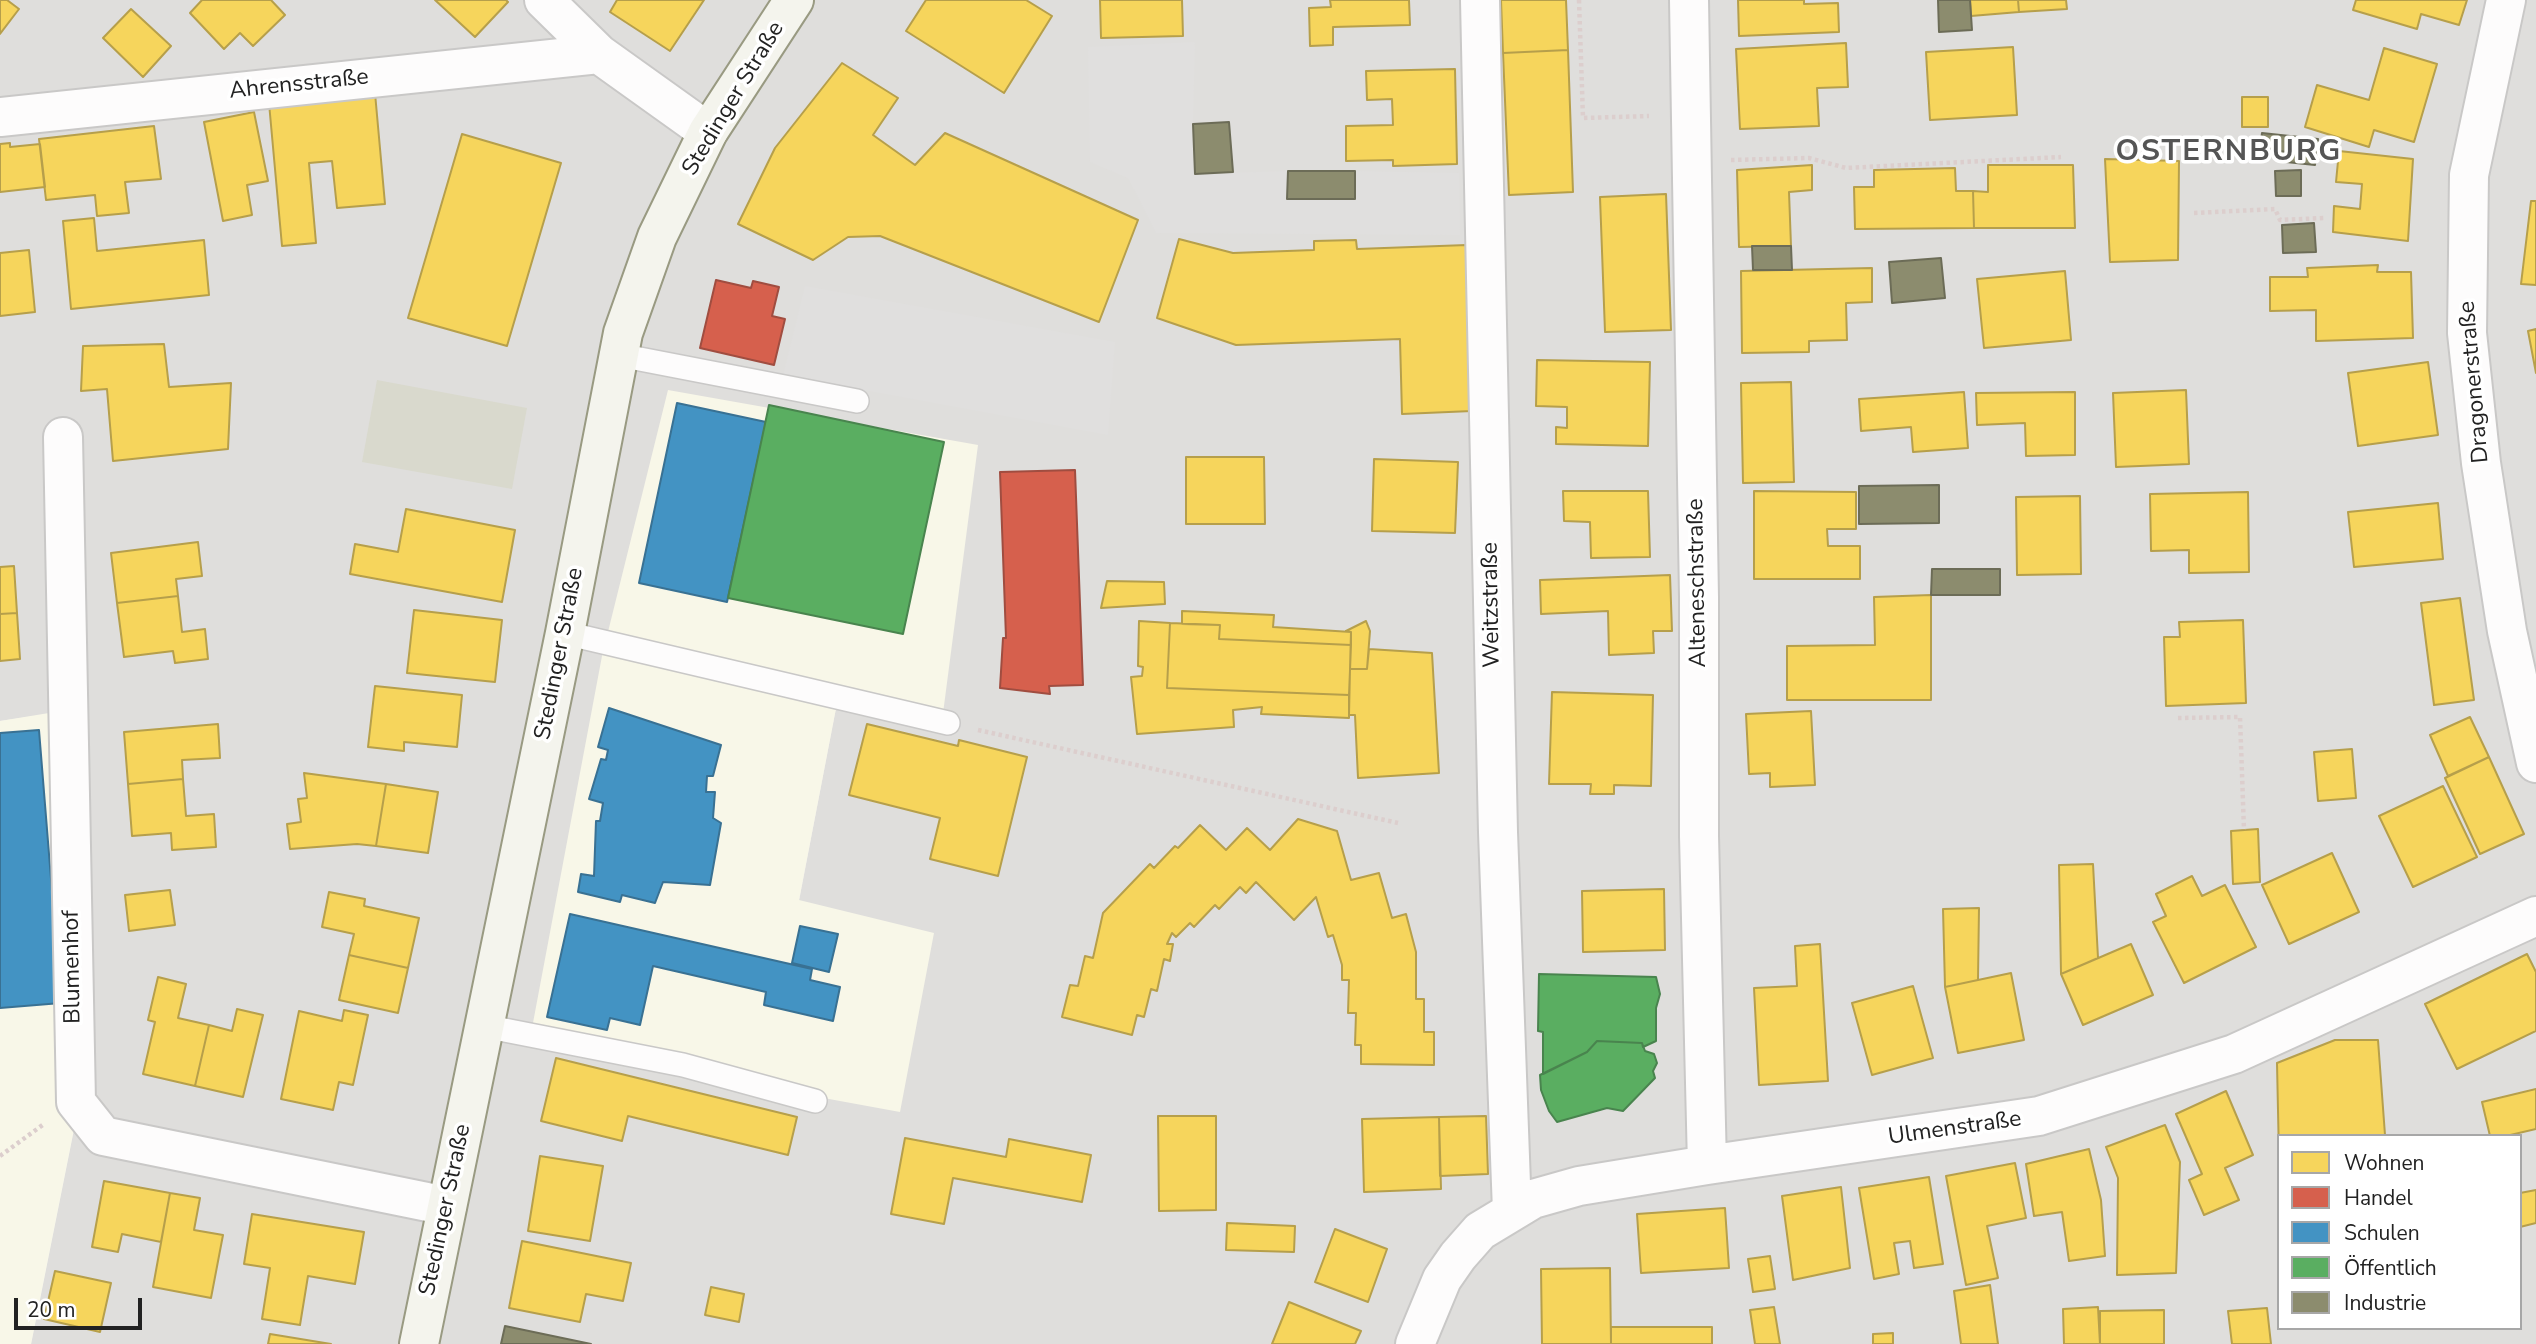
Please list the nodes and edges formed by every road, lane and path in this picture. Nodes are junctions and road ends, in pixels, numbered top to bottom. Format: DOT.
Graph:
graph roads {
  1 [pos="544,0"];
  2 [pos="794,0"];
  3 [pos="1480,0"];
  4 [pos="1579,0"];
  5 [pos="1689,0"];
  6 [pos="2506,0"];
  7 [pos="599,54"];
  8 [pos="1691,115"];
  9 [pos="0,117"];
  10 [pos="708,132"];
  11 [pos="2061,157"];
  12 [pos="1692,162"];
  13 [pos="2194,213"];
  14 [pos="2324,218"];
  15 [pos="619,355"];
  16 [pos="857,401"];
  17 [pos="63,437"];
  18 [pos="2521,629"];
  19 [pos="565,633"];
  20 [pos="2178,718"];
  21 [pos="948,723"];
  22 [pos="2536,763"];
  23 [pos="1398,823"];
  24 [pos="2245,830"];
  25 [pos="2536,916"];
  26 [pos="484,1026"];
  27 [pos="76,1101"];
  28 [pos="815,1101"];
  29 [pos="0,1156"];
  30 [pos="1707,1165"];
  31 [pos="447,1206"];
  32 [pos="1512,1210"];
  33 [pos="419,1344"];
  34 [pos="1415,1344"];
  1 -- 7 [label="street"];
  2 -- 10 [label="main road, Stedinger Straße"];
  3 -- 32 [label="street, Weitzstraße"];
  4 -- 8 [label="path"];
  5 -- 8 [label="street, Alteneschstraße"];
  6 -- 18 [label="street, Dragonerstraße"];
  7 -- 9 [label="street, Ahrensstraße"];
  7 -- 10 [label="street"];
  8 -- 12 [label="street, Alteneschstraße"];
  10 -- 15 [label="main road, Stedinger Straße"];
  11 -- 12 [label="path"];
  12 -- 30 [label="street, Alteneschstraße"];
  13 -- 14 [label="path"];
  15 -- 16 [label="lane"];
  15 -- 19 [label="main road, Stedinger Straße"];
  17 -- 27 [label="street, Blumenhof"];
  18 -- 22 [label="street, Dragonerstraße"];
  19 -- 21 [label="lane"];
  19 -- 26 [label="main road, Stedinger Straße"];
  20 -- 24 [label="path"];
  21 -- 23 [label="path"];
  25 -- 30 [label="street, Ulmenstraße"];
  26 -- 28 [label="lane"];
  26 -- 31 [label="main road, Stedinger Straße"];
  27 -- 29 [label="path"];
  27 -- 31 [label="street"];
  30 -- 32 [label="street, Ulmenstraße"];
  31 -- 33 [label="main road, Stedinger Straße"];
  32 -- 34 [label="street, Ulmenstraße"];
}
